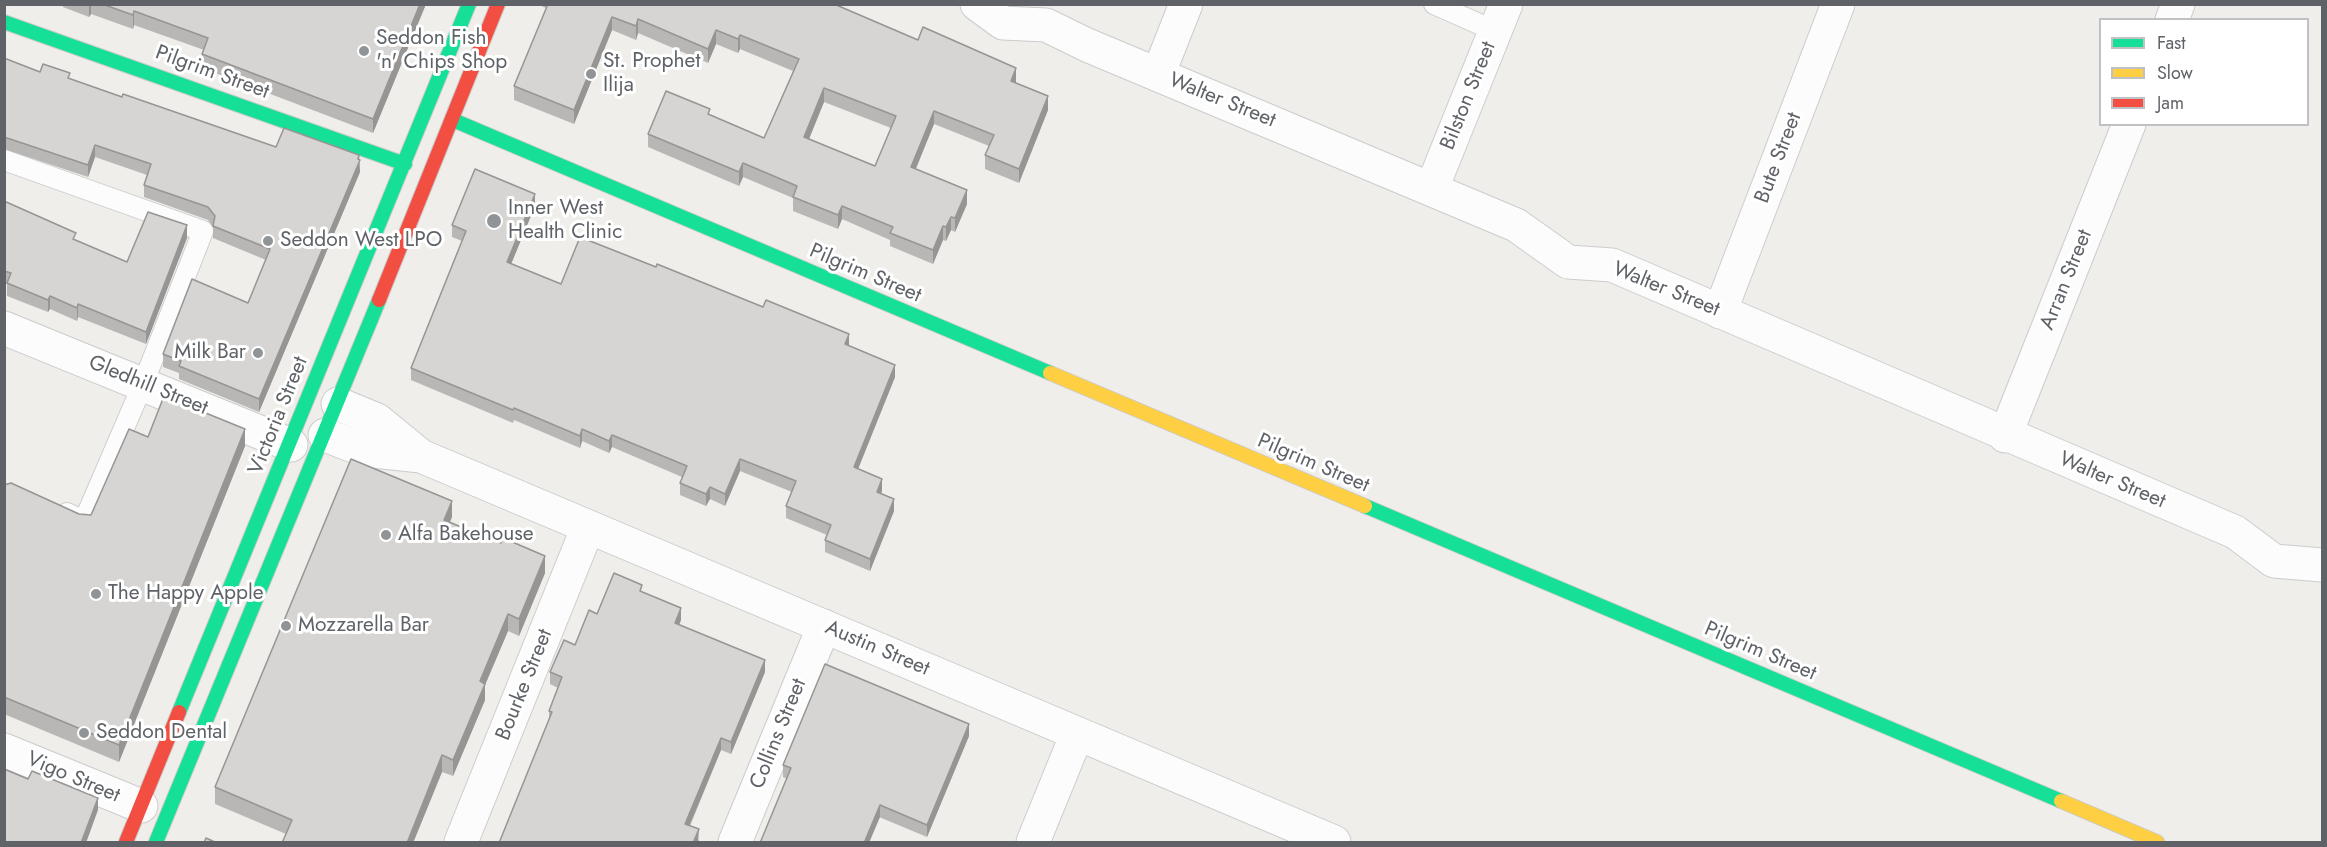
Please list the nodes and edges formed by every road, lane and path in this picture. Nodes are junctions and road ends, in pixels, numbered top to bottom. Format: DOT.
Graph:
graph roads {
  1 [pos="469,4"];
  2 [pos="498,4"];
  3 [pos="977,4"];
  4 [pos="1185,4"];
  5 [pos="1434,4"];
  6 [pos="1838,4"];
  7 [pos="1501,18"];
  8 [pos="4,22"];
  9 [pos="1158,75"];
  10 [pos="453,120"];
  11 [pos="2128,126"];
  12 [pos="4,160"];
  13 [pos="405,164"];
  14 [pos="1432,188"];
  15 [pos="1720,312"];
  16 [pos="4,328"];
  17 [pos="143,384"];
  18 [pos="322,405"];
  19 [pos="2005,436"];
  20 [pos="311,445"];
  21 [pos="421,456"];
  22 [pos="53,506"];
  23 [pos="588,527"];
  24 [pos="2322,565"];
  25 [pos="824,626"];
  26 [pos="1077,734"];
  27 [pos="4,750"];
  28 [pos="153,812"];
  29 [pos="1321,840"];
  30 [pos="126,843"];
  31 [pos="156,843"];
  32 [pos="461,843"];
  33 [pos="735,843"];
  34 [pos="1033,843"];
  35 [pos="2157,843"];
  1 -- 13 [label="street, Victoria Street"];
  2 -- 10 [label="street, Victoria Street"];
  3 -- 9 [label="street, Walter Street"];
  4 -- 9 [label="street"];
  5 -- 7 [label="lane"];
  6 -- 15 [label="street, Bute Street"];
  7 -- 14 [label="street, Bilston Street"];
  8 -- 13 [label="street, Pilgrim Street"];
  9 -- 14 [label="street, Walter Street"];
  10 -- 18 [label="street, Victoria Street"];
  10 -- 35 [label="street, Pilgrim Street"];
  11 -- 19 [label="street, Arran Street"];
  12 -- 17 [label="lane"];
  13 -- 18 [label="street, Victoria Street"];
  14 -- 15 [label="street, Walter Street"];
  15 -- 19 [label="street, Walter Street"];
  16 -- 17 [label="street, Gledhill Street"];
  17 -- 20 [label="street, Gledhill Street"];
  17 -- 22 [label="lane"];
  18 -- 20 [label="street, Victoria Street"];
  18 -- 20 [label="street"];
  18 -- 20 [label="street, Victoria Street"];
  18 -- 21 [label="street, Austin Street"];
  19 -- 24 [label="street, Walter Street"];
  20 -- 21 [label="street, Austin Street"];
  20 -- 28 [label="street, Victoria Street"];
  20 -- 28 [label="street, Victoria Street"];
  21 -- 23 [label="street, Austin Street"];
  23 -- 25 [label="street, Austin Street"];
  23 -- 32 [label="street, Bourke Street"];
  25 -- 26 [label="street, Austin Street"];
  25 -- 33 [label="street, Collins Street"];
  26 -- 29 [label="street, Austin Street"];
  26 -- 34 [label="street"];
  27 -- 28 [label="street, Vigo Street"];
  28 -- 30 [label="street, Victoria Street"];
  28 -- 31 [label="street, Victoria Street"];
}
